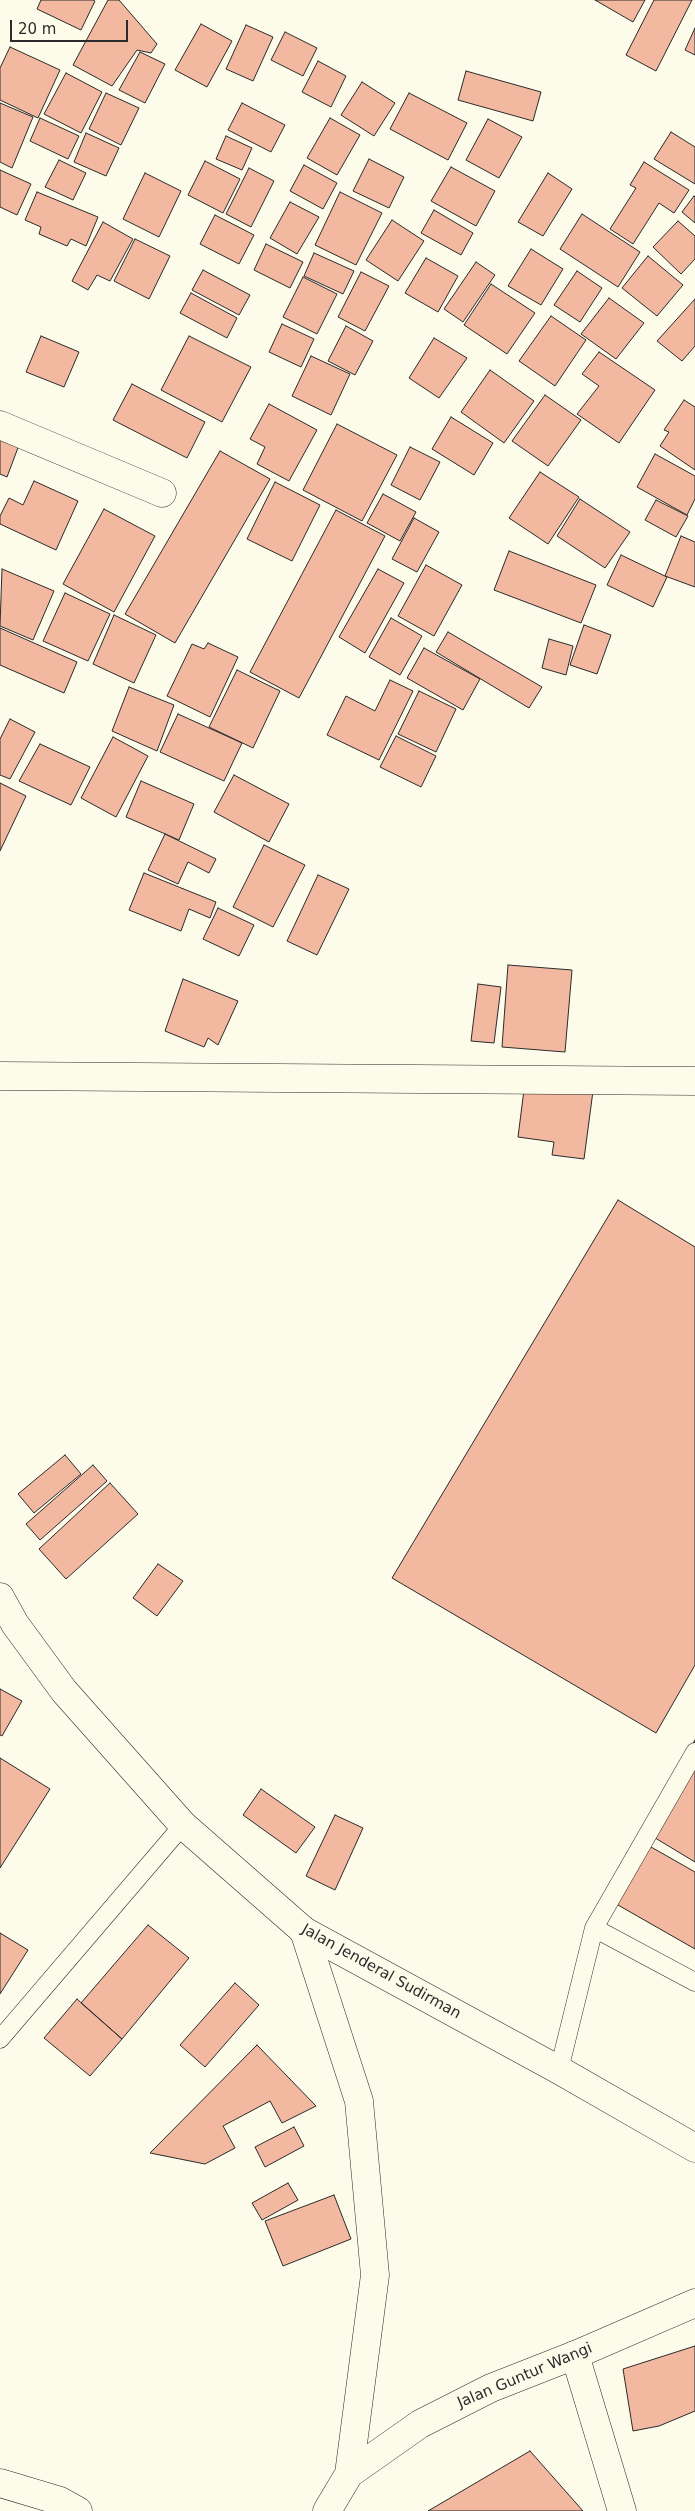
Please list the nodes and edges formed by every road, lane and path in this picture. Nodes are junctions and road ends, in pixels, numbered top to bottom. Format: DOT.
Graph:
graph roads {
  1 [pos="0,425"];
  2 [pos="162,493"];
  3 [pos="0,1076"];
  4 [pos="695,1082"];
  5 [pos="0,1597"];
  6 [pos="7,1629"];
  7 [pos="695,1752"];
  8 [pos="183,1825"];
  9 [pos="594,1928"];
  10 [pos="304,1931"];
  11 [pos="695,1982"];
  12 [pos="0,2039"];
  13 [pos="559,2070"];
  14 [pos="695,2148"];
  15 [pos="695,2303"];
  16 [pos="575,2355"];
  17 [pos="348,2474"];
  18 [pos="0,2484"];
  19 [pos="78,2511"];
  20 [pos="327,2511"];
  21 [pos="622,2511"];
  1 -- 2 [label="street"];
  3 -- 4 [label="street"];
  5 -- 6 [label="street, Jalan Jenderal Sudirman"];
  6 -- 8 [label="street, Jalan Jenderal Sudirman"];
  7 -- 9 [label="lane"];
  8 -- 10 [label="street, Jalan Jenderal Sudirman"];
  8 -- 12 [label="lane"];
  9 -- 11 [label="lane"];
  9 -- 13 [label="lane"];
  10 -- 13 [label="street, Jalan Jenderal Sudirman"];
  10 -- 17 [label="street"];
  13 -- 14 [label="street, Jalan Jenderal Sudirman"];
  15 -- 16 [label="street, Jalan Guntur Wangi"];
  16 -- 17 [label="street, Jalan Guntur Wangi"];
  16 -- 21 [label="street"];
  17 -- 20 [label="street, Jalan Guntur Wangi"];
  18 -- 19 [label="street"];
}
